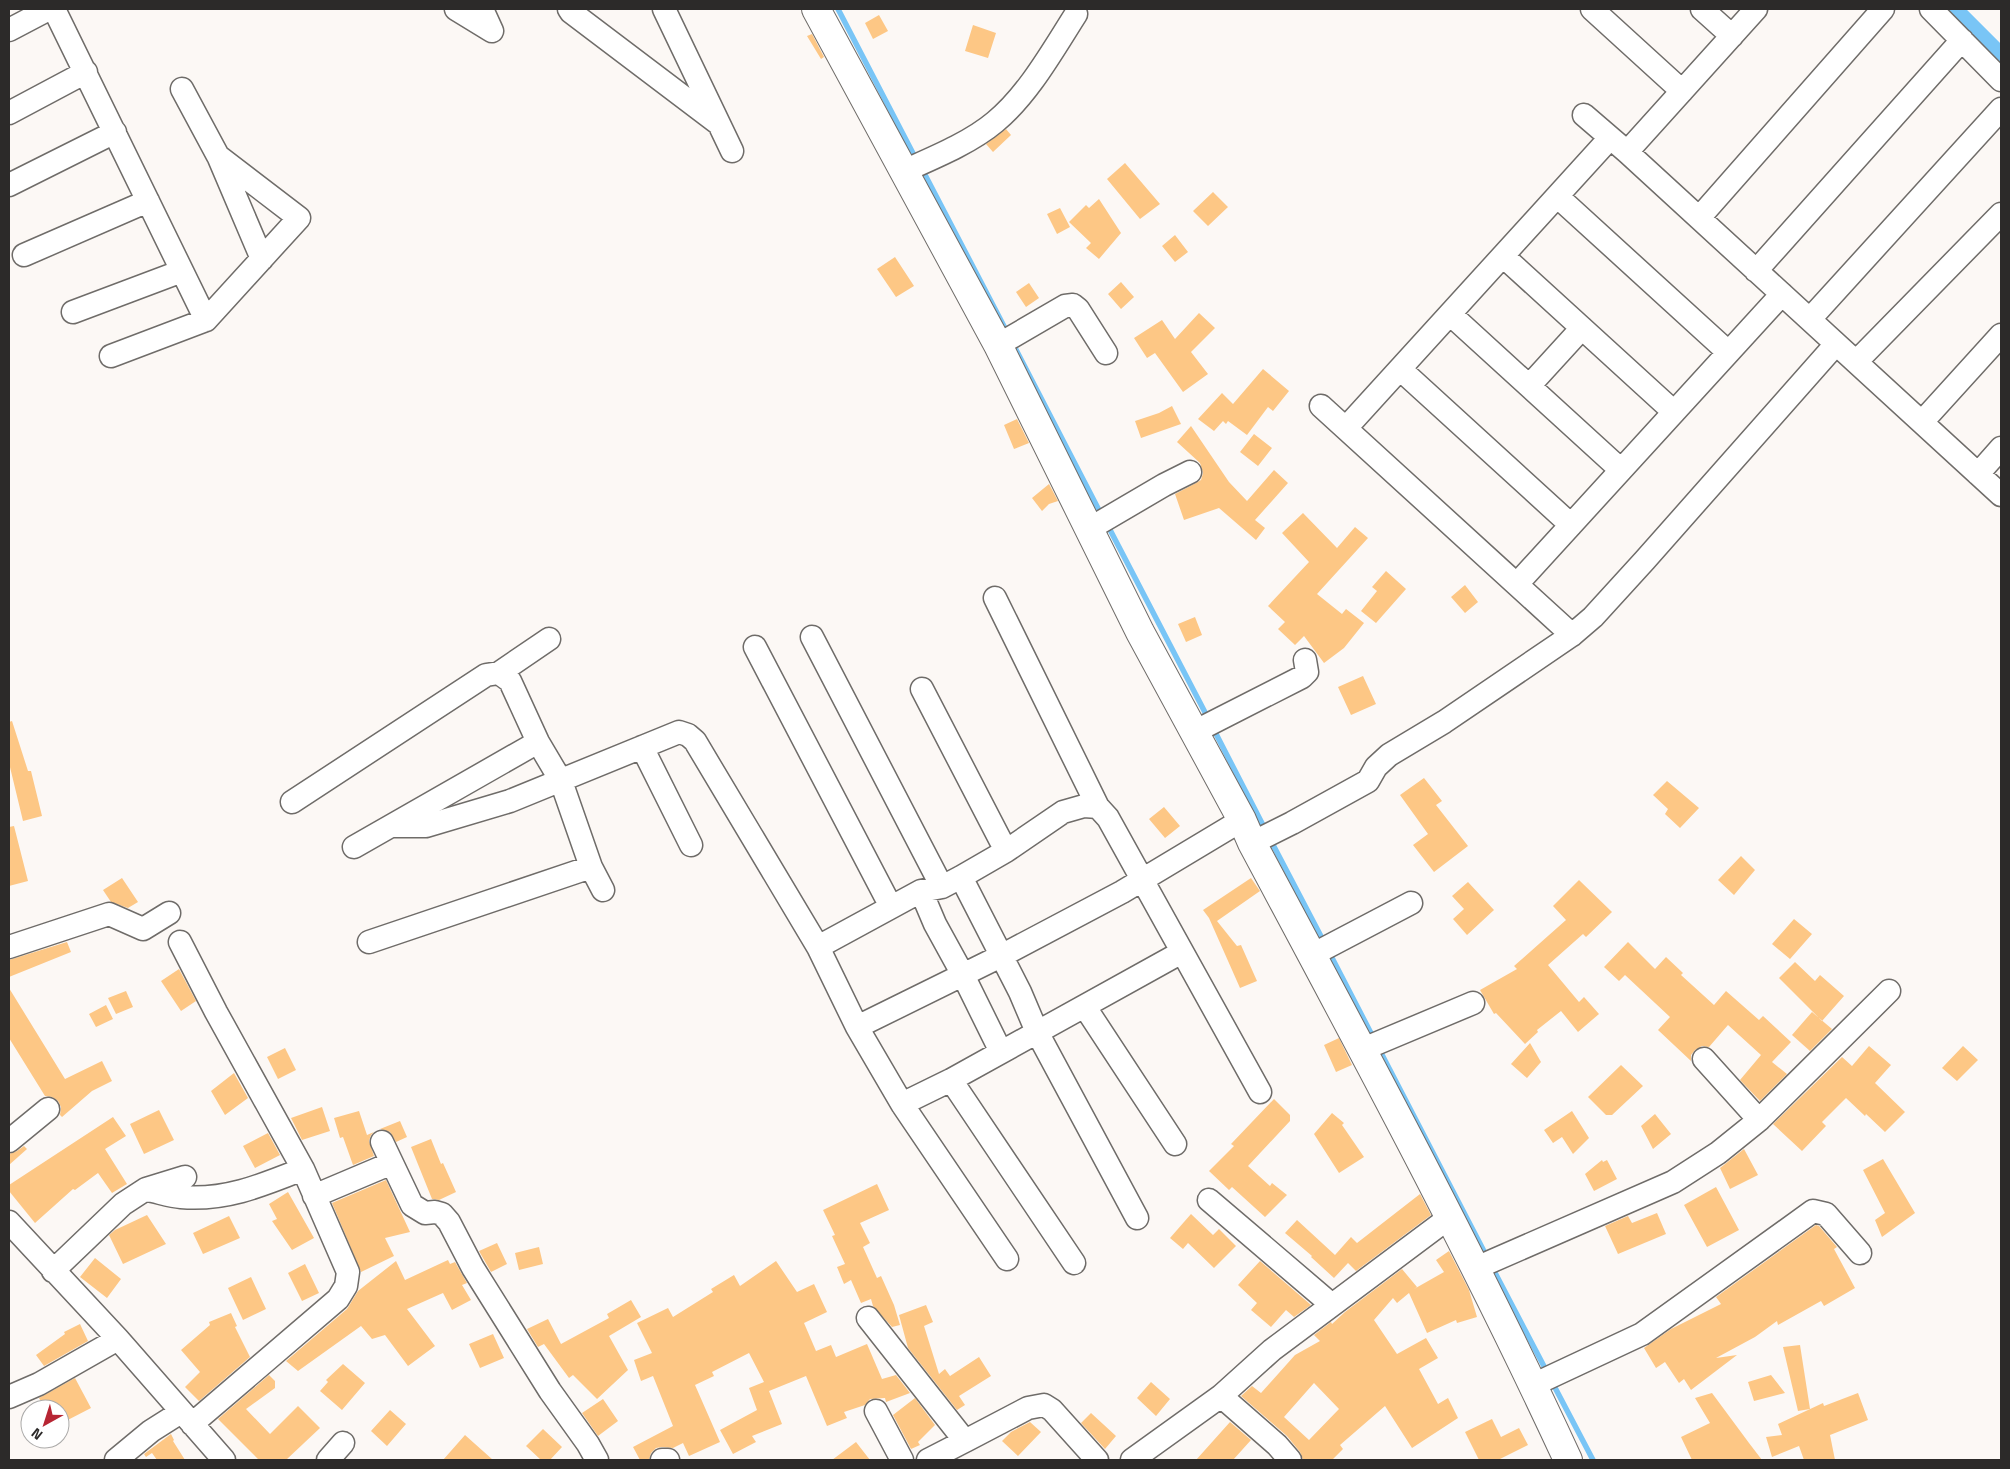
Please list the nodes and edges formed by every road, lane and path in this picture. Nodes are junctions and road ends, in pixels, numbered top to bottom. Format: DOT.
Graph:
graph roads {
  1 [pos="49,9"];
  2 [pos="54,9"];
  3 [pos="456,9"];
  4 [pos="482,9"];
  5 [pos="569,9"];
  6 [pos="664,9"];
  7 [pos="816,9"];
  8 [pos="1592,9"];
  9 [pos="1702,9"];
  10 [pos="1756,9"];
  11 [pos="1882,9"];
  12 [pos="1931,9"];
  13 [pos="1076,14"];
  14 [pos="9,30"];
  15 [pos="1732,36"];
  16 [pos="1962,40"];
  17 [pos="86,72"];
  18 [pos="2001,80"];
  19 [pos="182,89"];
  20 [pos="1682,90"];
  21 [pos="2001,109"];
  22 [pos="9,113"];
  23 [pos="1584,115"];
  24 [pos="719,124"];
  25 [pos="115,132"];
  26 [pos="1619,145"];
  27 [pos="732,151"];
  28 [pos="218,156"];
  29 [pos="909,169"];
  30 [pos="9,185"];
  31 [pos="1558,196"];
  32 [pos="148,201"];
  33 [pos="2001,214"];
  34 [pos="1698,218"];
  35 [pos="24,255"];
  36 [pos="1503,256"];
  37 [pos="262,259"];
  38 [pos="1756,270"];
  39 [pos="182,271"];
  40 [pos="1782,294"];
  41 [pos="73,312"];
  42 [pos="1450,314"];
  43 [pos="1810,319"];
  44 [pos="206,320"];
  45 [pos="1582,328"];
  46 [pos="2001,336"];
  47 [pos="1002,342"];
  48 [pos="1836,344"];
  49 [pos="1728,352"];
  50 [pos="1106,353"];
  51 [pos="111,356"];
  52 [pos="1856,362"];
  53 [pos="1400,369"];
  54 [pos="1529,386"];
  55 [pos="1321,406"];
  56 [pos="1674,412"];
  57 [pos="1922,422"];
  58 [pos="1346,428"];
  59 [pos="2001,448"];
  60 [pos="1621,470"];
  61 [pos="1190,472"];
  62 [pos="1978,474"];
  63 [pos="2001,495"];
  64 [pos="1100,523"];
  65 [pos="1571,525"];
  66 [pos="1517,584"];
  67 [pos="995,598"];
  68 [pos="1572,635"];
  69 [pos="812,637"];
  70 [pos="549,638"];
  71 [pos="755,647"];
  72 [pos="1306,660"];
  73 [pos="499,673"];
  74 [pos="922,690"];
  75 [pos="1208,725"];
  76 [pos="538,742"];
  77 [pos="642,747"];
  78 [pos="561,781"];
  79 [pos="292,802"];
  80 [pos="1098,807"];
  81 [pos="392,826"];
  82 [pos="1252,834"];
  83 [pos="690,845"];
  84 [pos="354,848"];
  85 [pos="1006,851"];
  86 [pos="591,867"];
  87 [pos="1142,880"];
  88 [pos="941,885"];
  89 [pos="603,890"];
  90 [pos="1411,903"];
  91 [pos="891,907"];
  92 [pos="169,913"];
  93 [pos="180,942"];
  94 [pos="369,942"];
  95 [pos="9,947"];
  96 [pos="818,947"];
  97 [pos="1325,948"];
  98 [pos="1182,952"];
  99 [pos="1001,956"];
  100 [pos="963,974"];
  101 [pos="1889,991"];
  102 [pos="1473,1003"];
  103 [pos="1085,1007"];
  104 [pos="857,1027"];
  105 [pos="1037,1032"];
  106 [pos="1374,1044"];
  107 [pos="1001,1052"];
  108 [pos="1704,1059"];
  109 [pos="951,1080"];
  110 [pos="1260,1092"];
  111 [pos="902,1104"];
  112 [pos="48,1109"];
  113 [pos="1759,1120"];
  114 [pos="9,1142"];
  115 [pos="382,1142"];
  116 [pos="1175,1144"];
  117 [pos="392,1163"];
  118 [pos="303,1169"];
  119 [pos="186,1177"];
  120 [pos="146,1189"];
  121 [pos="314,1196"];
  122 [pos="1209,1200"];
  123 [pos="1450,1217"];
  124 [pos="1137,1218"];
  125 [pos="9,1222"];
  126 [pos="1860,1253"];
  127 [pos="1007,1259"];
  128 [pos="1488,1262"];
  129 [pos="1074,1263"];
  130 [pos="53,1271"];
  131 [pos="1332,1305"];
  132 [pos="868,1318"];
  133 [pos="118,1339"];
  134 [pos="1538,1383"];
  135 [pos="1221,1396"];
  136 [pos="9,1397"];
  137 [pos="876,1411"];
  138 [pos="186,1418"];
  139 [pos="965,1441"];
  140 [pos="343,1443"];
  141 [pos="116,1460"];
  142 [pos="224,1460"];
  143 [pos="328,1460"];
  144 [pos="597,1460"];
  145 [pos="662,1460"];
  146 [pos="668,1460"];
  147 [pos="902,1460"];
  148 [pos="928,1460"];
  149 [pos="1097,1460"];
  150 [pos="1132,1460"];
  151 [pos="1290,1460"];
  152 [pos="1568,1460"];
  1 -- 14 [label="street"];
  2 -- 17 [label="street"];
  3 -- 4 [label="street"];
  5 -- 24 [label="street"];
  6 -- 24 [label="street"];
  7 -- 29 [label="street"];
  8 -- 20 [label="street"];
  9 -- 15 [label="street"];
  10 -- 15 [label="street"];
  11 -- 34 [label="street"];
  12 -- 16 [label="street"];
  13 -- 29 [label="street"];
  15 -- 20 [label="street"];
  16 -- 18 [label="street"];
  16 -- 38 [label="street"];
  17 -- 22 [label="street"];
  17 -- 25 [label="street"];
  19 -- 28 [label="street"];
  20 -- 26 [label="street"];
  21 -- 43 [label="street"];
  23 -- 26 [label="street"];
  24 -- 27 [label="street"];
  25 -- 30 [label="street"];
  25 -- 32 [label="street"];
  26 -- 31 [label="street"];
  26 -- 34 [label="street"];
  28 -- 37 [label="street"];
  28 -- 37 [label="street"];
  29 -- 47 [label="street"];
  31 -- 36 [label="street"];
  31 -- 49 [label="street"];
  32 -- 35 [label="street"];
  32 -- 39 [label="street"];
  33 -- 52 [label="street"];
  34 -- 38 [label="street"];
  36 -- 42 [label="street"];
  36 -- 45 [label="street"];
  37 -- 44 [label="street"];
  38 -- 40 [label="street"];
  39 -- 41 [label="street"];
  39 -- 44 [label="street"];
  40 -- 43 [label="street"];
  40 -- 49 [label="street"];
  42 -- 53 [label="street"];
  42 -- 54 [label="street"];
  43 -- 48 [label="street"];
  44 -- 51 [label="street"];
  45 -- 54 [label="street"];
  45 -- 56 [label="street"];
  46 -- 57 [label="street"];
  47 -- 50 [label="street"];
  47 -- 64 [label="street"];
  48 -- 52 [label="street"];
  48 -- 68 [label="street"];
  49 -- 56 [label="street"];
  52 -- 57 [label="street"];
  53 -- 58 [label="street"];
  53 -- 65 [label="street"];
  54 -- 60 [label="street"];
  55 -- 58 [label="street"];
  56 -- 60 [label="street"];
  57 -- 62 [label="street"];
  58 -- 66 [label="street"];
  59 -- 62 [label="street"];
  60 -- 65 [label="street"];
  61 -- 64 [label="street"];
  62 -- 63 [label="street"];
  64 -- 75 [label="street"];
  65 -- 66 [label="street"];
  66 -- 68 [label="street"];
  67 -- 80 [label="street"];
  68 -- 82 [label="street"];
  69 -- 88 [label="street"];
  70 -- 73 [label="street"];
  71 -- 91 [label="street"];
  72 -- 75 [label="street"];
  73 -- 76 [label="street"];
  73 -- 79 [label="street"];
  74 -- 85 [label="street"];
  75 -- 82 [label="street"];
  76 -- 78 [label="street"];
  76 -- 81 [label="street"];
  77 -- 78 [label="street"];
  77 -- 83 [label="street"];
  77 -- 96 [label="street"];
  78 -- 81 [label="street"];
  78 -- 86 [label="street"];
  80 -- 85 [label="street"];
  80 -- 87 [label="street"];
  81 -- 84 [label="street"];
  82 -- 87 [label="street"];
  82 -- 97 [label="street"];
  85 -- 88 [label="street"];
  86 -- 89 [label="street"];
  86 -- 94 [label="street"];
  87 -- 98 [label="street"];
  87 -- 99 [label="street"];
  88 -- 91 [label="street"];
  88 -- 99 [label="street"];
  88 -- 100 [label="street"];
  90 -- 97 [label="street"];
  91 -- 96 [label="street"];
  92 -- 95 [label="street"];
  93 -- 118 [label="street"];
  96 -- 104 [label="street"];
  97 -- 106 [label="street"];
  98 -- 103 [label="street"];
  98 -- 110 [label="street"];
  99 -- 100 [label="street"];
  99 -- 105 [label="street"];
  100 -- 104 [label="street"];
  100 -- 107 [label="street"];
  101 -- 113 [label="street"];
  102 -- 106 [label="street"];
  103 -- 105 [label="street"];
  103 -- 116 [label="street"];
  104 -- 111 [label="street"];
  105 -- 107 [label="street"];
  105 -- 124 [label="street"];
  106 -- 123 [label="street"];
  107 -- 109 [label="street"];
  108 -- 113 [label="street"];
  109 -- 111 [label="street"];
  109 -- 129 [label="street"];
  111 -- 127 [label="street"];
  112 -- 114 [label="street"];
  113 -- 128 [label="street"];
  115 -- 117 [label="street"];
  117 -- 121 [label="street"];
  117 -- 144 [label="street"];
  118 -- 120 [label="street"];
  118 -- 121 [label="street"];
  119 -- 120 [label="street"];
  120 -- 130 [label="street"];
  121 -- 138 [label="street"];
  122 -- 131 [label="street"];
  123 -- 128 [label="street"];
  123 -- 131 [label="street"];
  125 -- 130 [label="street"];
  126 -- 134 [label="street"];
  128 -- 134 [label="street"];
  130 -- 133 [label="street"];
  131 -- 135 [label="street"];
  132 -- 139 [label="street"];
  133 -- 136 [label="street"];
  133 -- 138 [label="street"];
  134 -- 152 [label="street"];
  135 -- 150 [label="street"];
  135 -- 151 [label="street"];
  137 -- 147 [label="street"];
  138 -- 141 [label="street"];
  138 -- 142 [label="street"];
  139 -- 148 [label="street"];
  139 -- 149 [label="street"];
  140 -- 143 [label="street"];
  145 -- 146 [label="street"];
}
